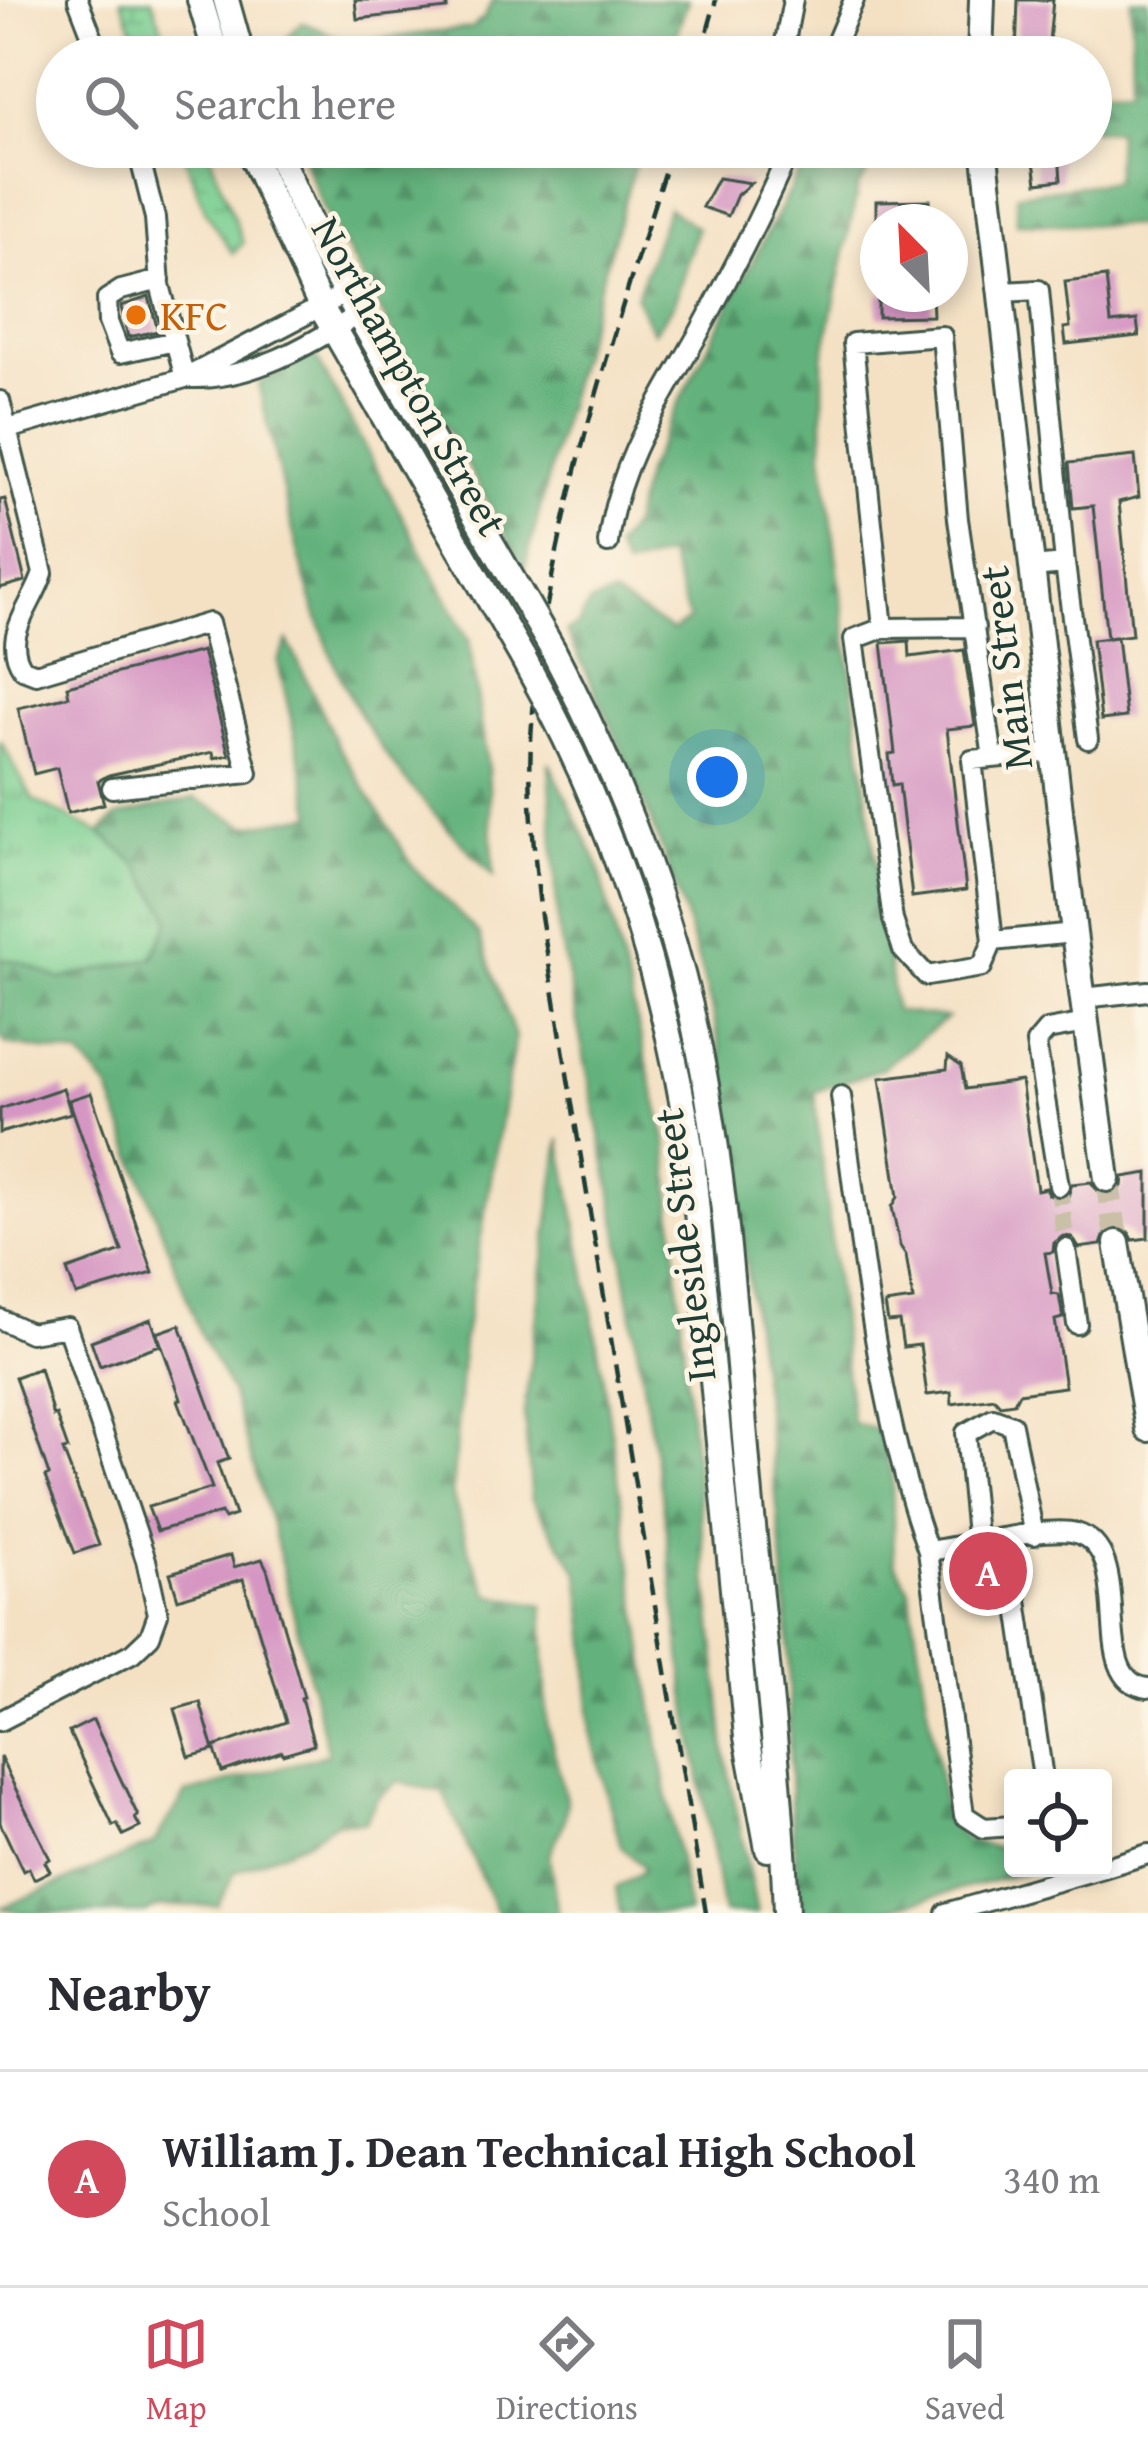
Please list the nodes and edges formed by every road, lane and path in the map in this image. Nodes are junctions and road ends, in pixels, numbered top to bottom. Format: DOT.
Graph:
graph roads {
  1 [pos="78,0"];
  2 [pos="200,0"];
  3 [pos="226,0"];
  4 [pos="793,0"];
  5 [pos="854,0"];
  6 [pos="982,0"];
  7 [pos="92,36"];
  8 [pos="211,36"];
  9 [pos="236,36"];
  10 [pos="786,36"];
  11 [pos="839,36"];
  12 [pos="981,36"];
  13 [pos="142,168"];
  14 [pos="257,168"];
  15 [pos="285,168"];
  16 [pos="782,168"];
  17 [pos="986,168"];
  18 [pos="160,280"];
  19 [pos="1000,292"];
  20 [pos="352,304"];
  21 [pos="321,307"];
  22 [pos="333,330"];
  23 [pos="175,341"];
  24 [pos="1047,370"];
  25 [pos="1009,373"];
  26 [pos="185,378"];
  27 [pos="0,400"];
  28 [pos="8,429"];
  29 [pos="608,542"];
  30 [pos="1065,564"];
  31 [pos="1032,567"];
  32 [pos="525,601"];
  33 [pos="8,626"];
  34 [pos="975,627"];
  35 [pos="883,628"];
  36 [pos="518,648"];
  37 [pos="1085,715"];
  38 [pos="1050,719"];
  39 [pos="1088,739"];
  40 [pos="1054,752"];
  41 [pos="992,758"];
  42 [pos="112,788"];
  43 [pos="1074,932"];
  44 [pos="993,941"];
  45 [pos="1148,991"];
  46 [pos="1084,1010"];
  47 [pos="842,1096"];
  48 [pos="1107,1179"];
  49 [pos="1059,1186"];
  50 [pos="1117,1243"];
  51 [pos="1066,1250"];
  52 [pos="0,1319"];
  53 [pos="1077,1324"];
  54 [pos="1148,1429"];
  55 [pos="1034,1535"];
  56 [pos="1008,1539"];
  57 [pos="976,1545"];
  58 [pos="928,1551"];
  59 [pos="1148,1688"];
  60 [pos="0,1721"];
  61 [pos="1042,1769"];
  62 [pos="1004,1827"];
  63 [pos="1148,1855"];
  64 [pos="1112,1865"];
  65 [pos="1079,1877"];
  66 [pos="1007,1905"];
  67 [pos="783,1913"];
  68 [pos="946,1913"];
  1 -- 7 [label="street"];
  2 -- 8 [label="main road"];
  3 -- 9 [label="main road"];
  4 -- 10 [label="street"];
  5 -- 11 [label="street"];
  6 -- 12 [label="main road"];
  13 -- 18 [label="street"];
  14 -- 21 [label="main road, Northampton Street"];
  15 -- 20 [label="main road, Northampton Street"];
  16 -- 29 [label="street"];
  17 -- 19 [label="main road, Main Street"];
  18 -- 23 [label="street"];
  18 -- 23 [label="street"];
  19 -- 24 [label="street"];
  19 -- 25 [label="main road, Main Street"];
  20 -- 21 [label="street"];
  20 -- 22 [label="street"];
  20 -- 32 [label="main road, Northampton Street"];
  21 -- 22 [label="main road, Northampton Street"];
  21 -- 26 [label="street"];
  22 -- 26 [label="street"];
  22 -- 36 [label="main road, Northampton Street"];
  23 -- 26 [label="street"];
  24 -- 25 [label="street"];
  24 -- 30 [label="street"];
  25 -- 31 [label="main road, Main Street"];
  26 -- 28 [label="street"];
  27 -- 28 [label="street"];
  28 -- 33 [label="street"];
  30 -- 31 [label="street"];
  30 -- 37 [label="street"];
  31 -- 38 [label="main road, Main Street"];
  32 -- 67 [label="main road, Ingleside Street, bridge"];
  33 -- 42 [label="street"];
  34 -- 35 [label="street"];
  34 -- 35 [label="street"];
  34 -- 41 [label="street"];
  35 -- 44 [label="street"];
  36 -- 67 [label="main road, Ingleside Street, bridge"];
  37 -- 38 [label="street"];
  37 -- 39 [label="street"];
  38 -- 40 [label="main road, Main Street"];
  40 -- 41 [label="street"];
  40 -- 43 [label="main road, Main Street"];
  41 -- 44 [label="street"];
  43 -- 44 [label="street"];
  43 -- 46 [label="main road, Main Street"];
  45 -- 46 [label="street"];
  46 -- 48 [label="main road, Main Street"];
  46 -- 49 [label="street"];
  47 -- 58 [label="street"];
  50 -- 54 [label="main road"];
  51 -- 53 [label="street"];
  52 -- 60 [label="street"];
  55 -- 56 [label="street"];
  55 -- 57 [label="street"];
  55 -- 59 [label="street"];
  56 -- 57 [label="street"];
  56 -- 61 [label="street"];
  57 -- 58 [label="street"];
  58 -- 62 [label="street"];
  63 -- 64 [label="street"];
  65 -- 66 [label="street"];
  66 -- 68 [label="street"];
}
